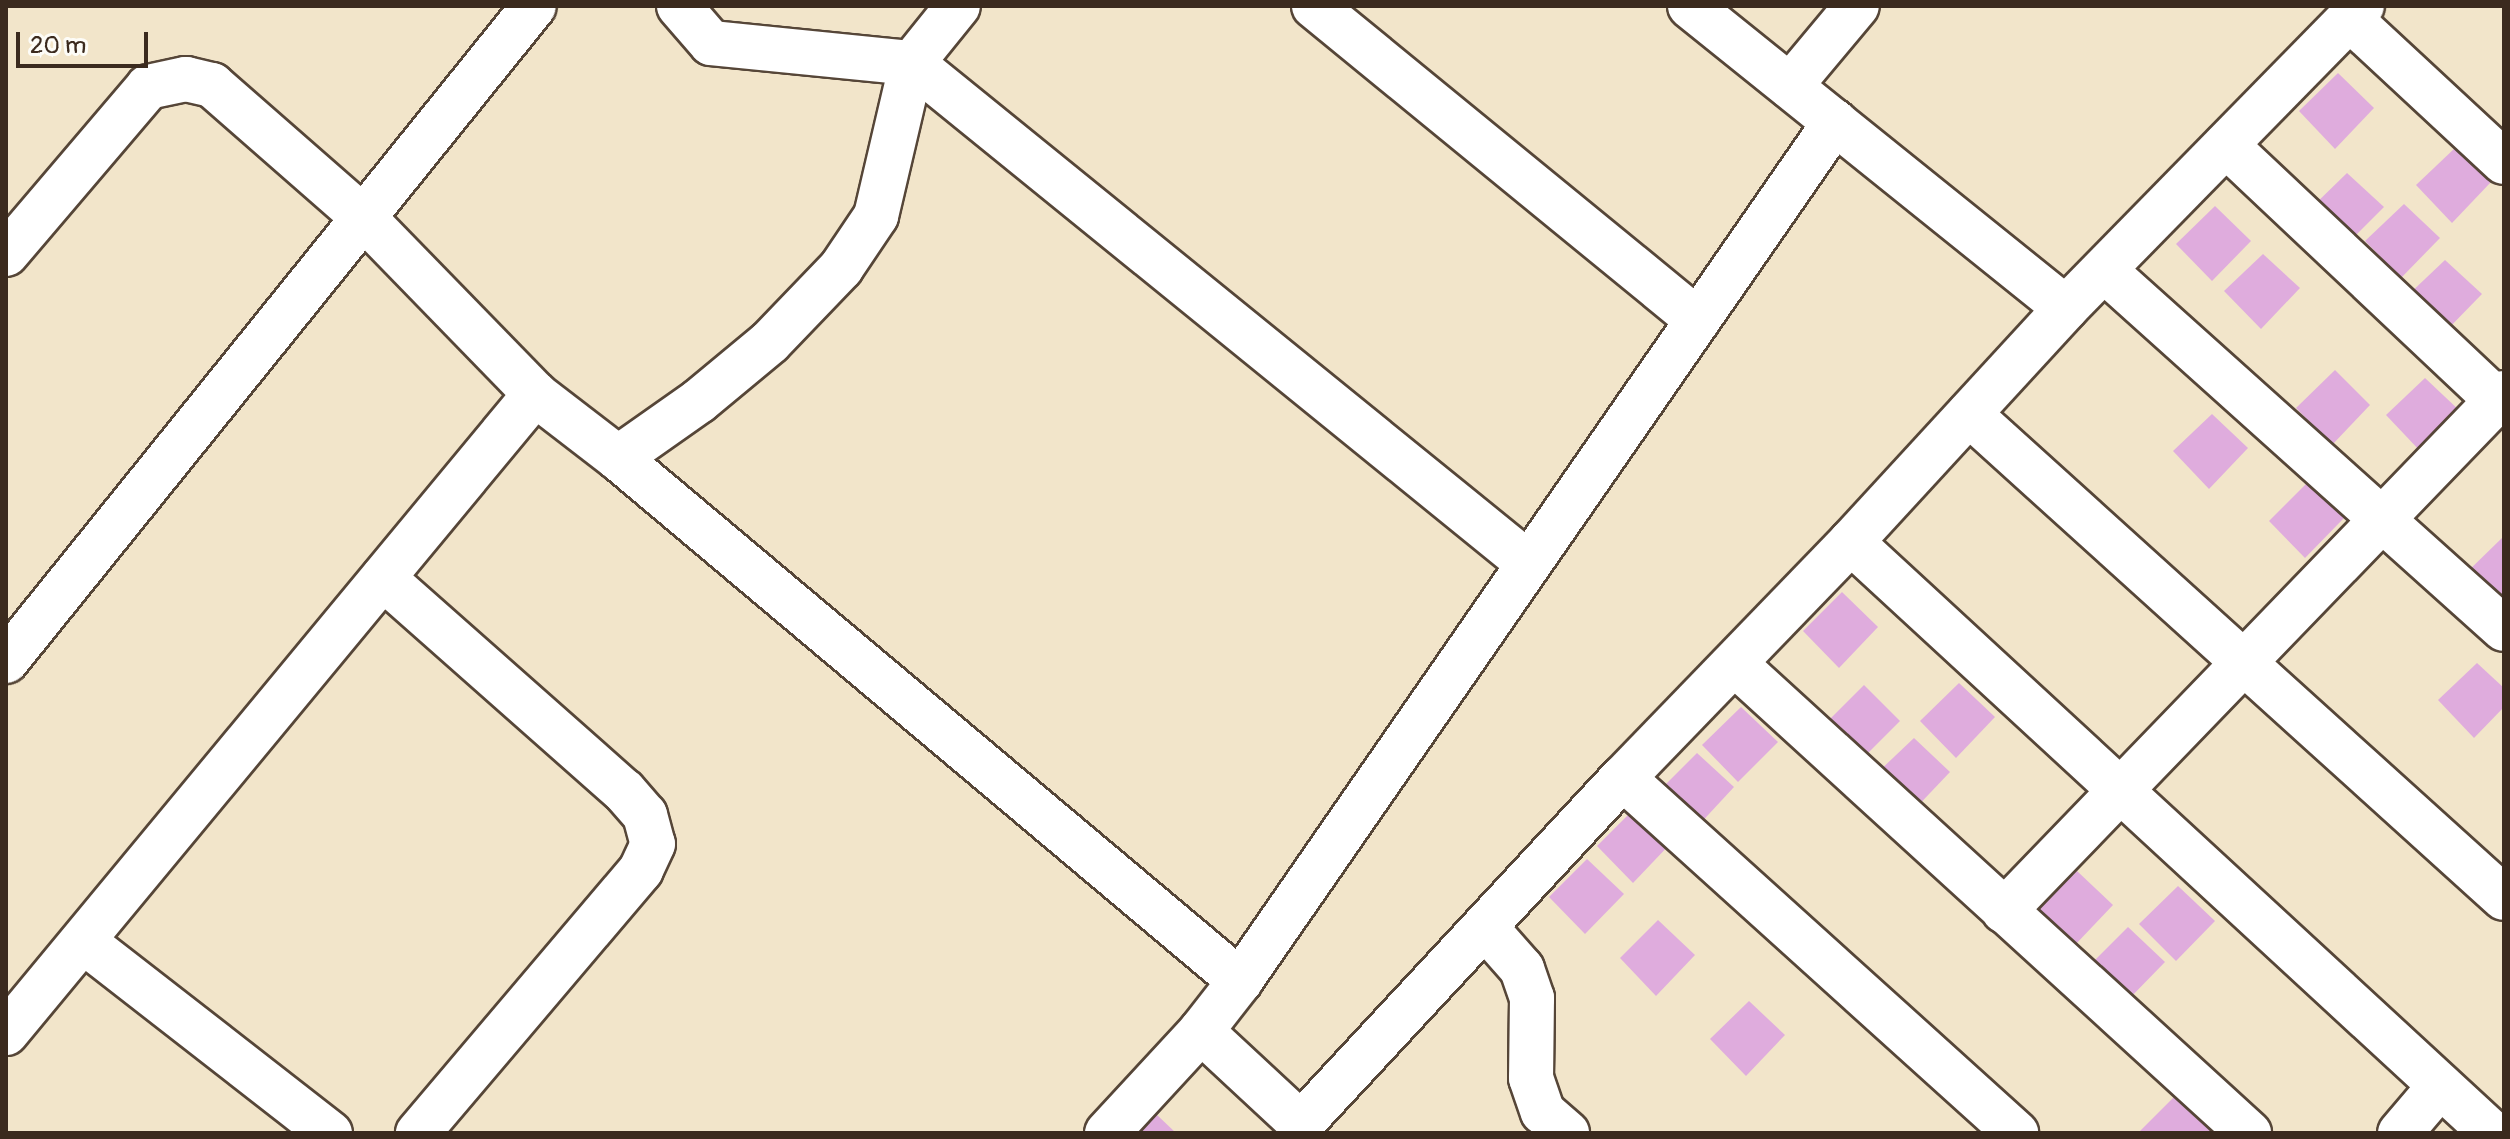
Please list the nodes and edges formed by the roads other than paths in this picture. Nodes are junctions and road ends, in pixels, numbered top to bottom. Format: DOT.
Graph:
graph roads {
  1 [pos="534,6"];
  2 [pos="679,6"];
  3 [pos="958,6"];
  4 [pos="1314,6"];
  5 [pos="1690,6"];
  6 [pos="1857,6"];
  7 [pos="2356,12"];
  8 [pos="912,63"];
  9 [pos="1790,86"];
  10 [pos="1835,122"];
  11 [pos="2226,145"];
  12 [pos="2504,162"];
  13 [pos="365,219"];
  14 [pos="6,254"];
  15 [pos="2104,270"];
  16 [pos="2066,308"];
  17 [pos="1698,320"];
  18 [pos="535,394"];
  19 [pos="2500,397"];
  20 [pos="1969,414"];
  21 [pos="618,458"];
  22 [pos="2382,520"];
  23 [pos="1851,542"];
  24 [pos="1528,563"];
  25 [pos="383,578"];
  26 [pos="2504,629"];
  27 [pos="6,661"];
  28 [pos="1735,664"];
  29 [pos="2245,664"];
  30 [pos="1623,778"];
  31 [pos="2120,791"];
  32 [pos="2504,898"];
  33 [pos="2004,911"];
  34 [pos="1485,927"];
  35 [pos="83,941"];
  36 [pos="1240,981"];
  37 [pos="1201,1031"];
  38 [pos="6,1033"];
  39 [pos="2440,1086"];
  40 [pos="1305,1129"];
  41 [pos="330,1133"];
  42 [pos="418,1133"];
  43 [pos="1107,1133"];
  44 [pos="1567,1133"];
  45 [pos="2016,1133"];
  46 [pos="2249,1133"];
  47 [pos="2400,1133"];
  48 [pos="2492,1133"];
  1 -- 13 [label="street"];
  2 -- 8 [label="street"];
  3 -- 8 [label="street"];
  4 -- 17 [label="street"];
  5 -- 9 [label="street"];
  6 -- 9 [label="street"];
  7 -- 11 [label="street"];
  7 -- 12 [label="street"];
  8 -- 21 [label="street"];
  8 -- 24 [label="street"];
  9 -- 10 [label="street"];
  10 -- 16 [label="street"];
  10 -- 17 [label="street"];
  11 -- 15 [label="street"];
  11 -- 19 [label="street"];
  13 -- 14 [label="street"];
  13 -- 18 [label="street"];
  13 -- 27 [label="street"];
  15 -- 16 [label="street"];
  15 -- 22 [label="street"];
  16 -- 20 [label="street"];
  17 -- 24 [label="street"];
  18 -- 21 [label="street"];
  18 -- 25 [label="street"];
  19 -- 22 [label="street"];
  20 -- 23 [label="street"];
  20 -- 29 [label="street"];
  21 -- 36 [label="street"];
  22 -- 26 [label="street"];
  22 -- 29 [label="street"];
  23 -- 28 [label="street"];
  23 -- 31 [label="street"];
  24 -- 36 [label="street"];
  25 -- 35 [label="street"];
  25 -- 42 [label="street"];
  28 -- 30 [label="street"];
  28 -- 33 [label="street"];
  29 -- 31 [label="street"];
  29 -- 32 [label="street"];
  30 -- 34 [label="street"];
  30 -- 45 [label="street"];
  31 -- 33 [label="street"];
  31 -- 39 [label="street"];
  33 -- 46 [label="street"];
  34 -- 40 [label="street"];
  34 -- 44 [label="street"];
  35 -- 38 [label="street"];
  35 -- 41 [label="street"];
  36 -- 37 [label="street"];
  37 -- 40 [label="street"];
  37 -- 43 [label="street"];
  39 -- 47 [label="street"];
  39 -- 48 [label="street"];
}
